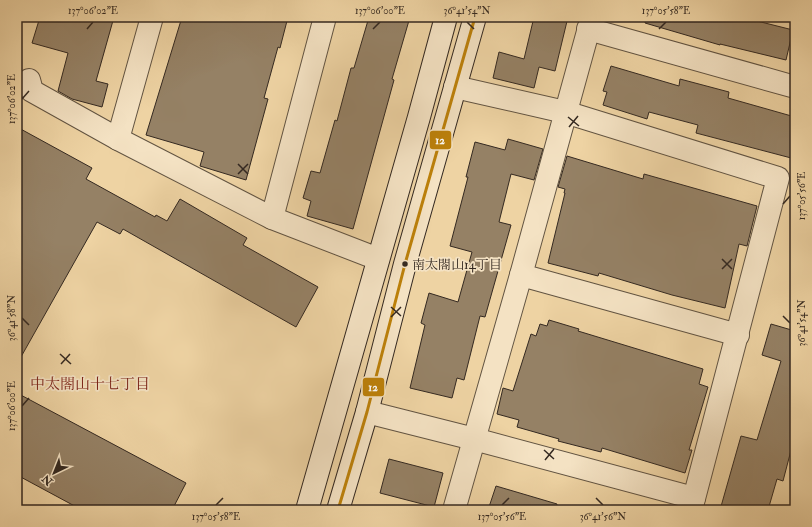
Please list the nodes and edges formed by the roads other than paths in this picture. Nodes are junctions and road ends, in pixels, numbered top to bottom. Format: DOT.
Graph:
graph roads {
  1 [pos="152,17"];
  2 [pos="325,17"];
  3 [pos="446,17"];
  4 [pos="474,17"];
  5 [pos="590,23"];
  6 [pos="29,80"];
  7 [pos="455,86"];
  8 [pos="795,87"];
  9 [pos="565,112"];
  10 [pos="118,139"];
  11 [pos="272,218"];
  12 [pos="378,259"];
  13 [pos="521,276"];
  14 [pos="738,335"];
  15 [pos="367,412"];
  16 [pos="474,439"];
  17 [pos="693,504"];
  18 [pos="307,510"];
  19 [pos="338,510"];
  20 [pos="454,510"];
  1 -- 10 [label="street"];
  2 -- 11 [label="street"];
  3 -- 12 [label="street"];
  4 -- 7 [label="street"];
  5 -- 8 [label="street"];
  5 -- 9 [label="street"];
  6 -- 10 [label="street"];
  7 -- 9 [label="street"];
  7 -- 15 [label="street"];
  9 -- 13 [label="street"];
  9 -- 14 [label="street"];
  10 -- 11 [label="street"];
  11 -- 12 [label="street"];
  12 -- 18 [label="street"];
  13 -- 14 [label="street"];
  13 -- 16 [label="street"];
  14 -- 17 [label="street"];
  15 -- 16 [label="street"];
  15 -- 19 [label="street"];
  16 -- 17 [label="street"];
  16 -- 20 [label="street"];
}
